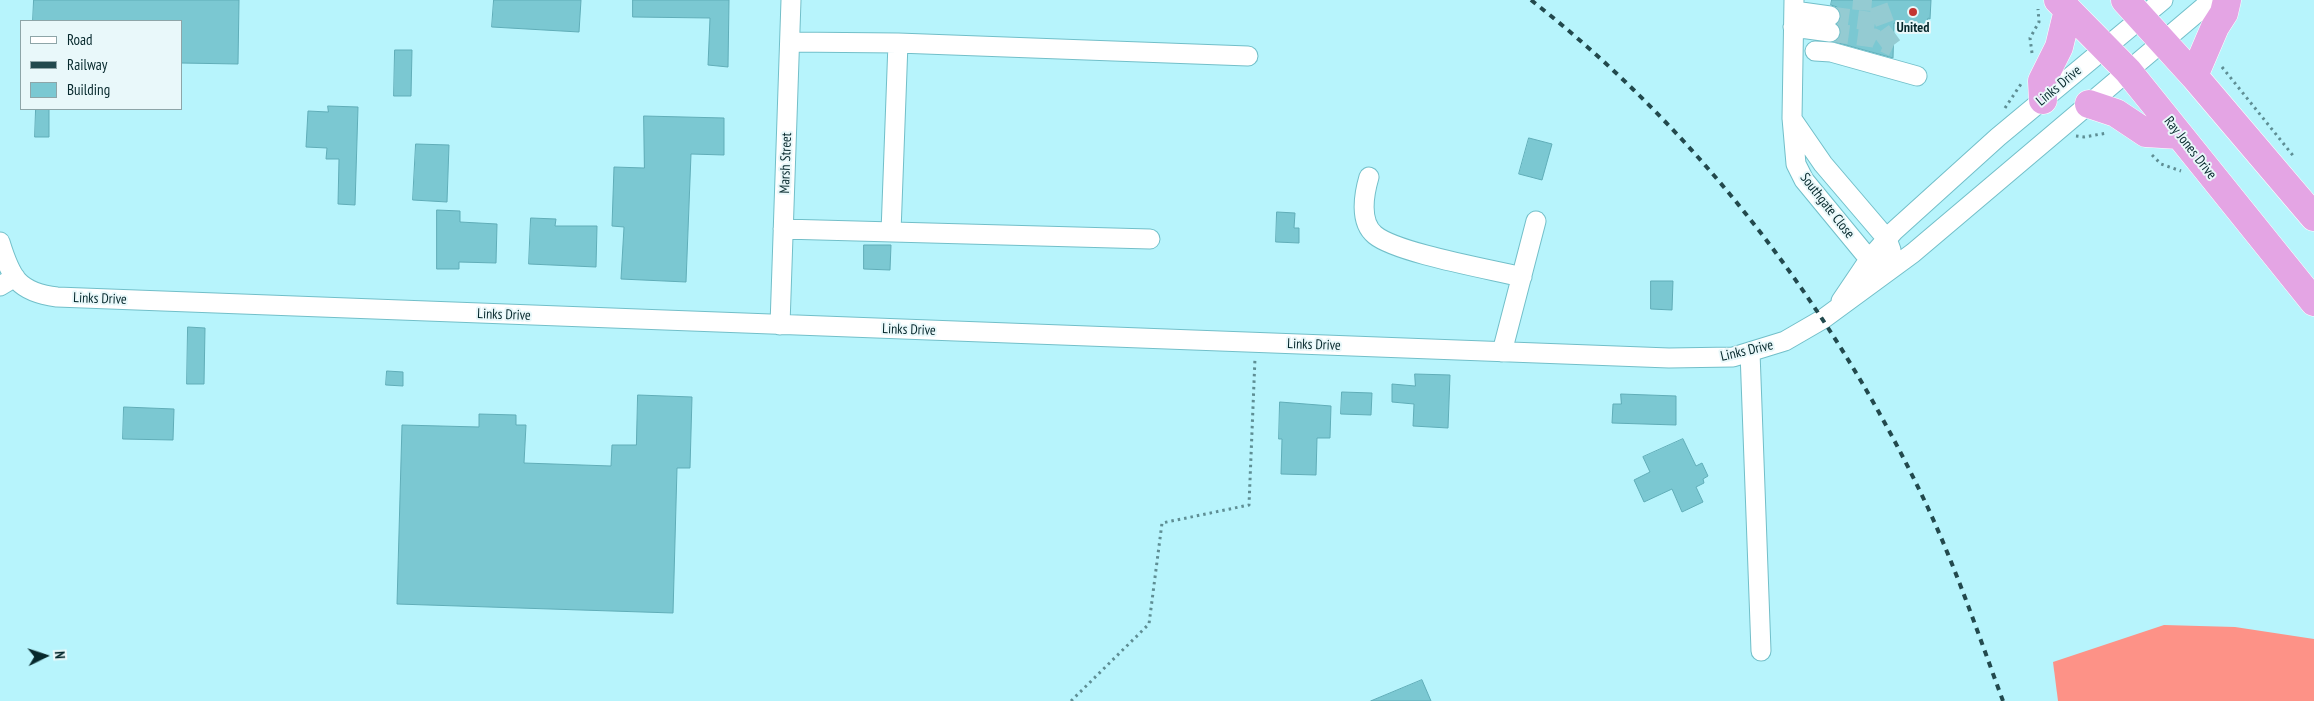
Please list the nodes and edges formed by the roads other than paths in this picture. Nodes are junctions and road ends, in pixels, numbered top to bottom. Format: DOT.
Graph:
graph roads {
  1 [pos="792,0"];
  2 [pos="2163,0"];
  3 [pos="2212,0"];
  4 [pos="2227,0"];
  5 [pos="2063,5"];
  6 [pos="2133,9"];
  7 [pos="1794,13"];
  8 [pos="1830,24"];
  9 [pos="790,42"];
  10 [pos="2162,42"];
  11 [pos="898,43"];
  12 [pos="2106,48"];
  13 [pos="1815,52"];
  14 [pos="1248,56"];
  15 [pos="2128,71"];
  16 [pos="1917,76"];
  17 [pos="2194,76"];
  18 [pos="2043,100"];
  19 [pos="2089,104"];
  20 [pos="1792,118"];
  21 [pos="2179,135"];
  22 [pos="1369,177"];
  23 [pos="2314,217"];
  24 [pos="1536,221"];
  25 [pos="783,229"];
  26 [pos="891,232"];
  27 [pos="1150,239"];
  28 [pos="1887,239"];
  29 [pos="0,242"];
  30 [pos="1869,259"];
  31 [pos="1897,266"];
  32 [pos="1522,277"];
  33 [pos="7,281"];
  34 [pos="2314,302"];
  35 [pos="1836,308"];
  36 [pos="780,326"];
  37 [pos="1502,352"];
  38 [pos="1750,352"];
  39 [pos="1761,650"];
  1 -- 9 [label="street, Marsh Street"];
  2 -- 6 [label="street, Links Drive"];
  3 -- 10 [label="street, Links Drive"];
  4 -- 17 [label="highway"];
  5 -- 12 [label="highway, Ray Jones Drive"];
  5 -- 18 [label="highway"];
  6 -- 10 [label="highway"];
  6 -- 12 [label="street, Links Drive"];
  7 -- 8 [label="street"];
  7 -- 20 [label="street, Southgate Close"];
  9 -- 11 [label="street"];
  9 -- 25 [label="street, Marsh Street"];
  10 -- 15 [label="street, Links Drive"];
  10 -- 17 [label="highway"];
  11 -- 14 [label="street"];
  11 -- 26 [label="street"];
  12 -- 15 [label="highway, Ray Jones Drive"];
  12 -- 18 [label="street, Links Drive"];
  13 -- 16 [label="street"];
  15 -- 19 [label="street, Links Drive"];
  15 -- 21 [label="highway, Ray Jones Drive"];
  17 -- 23 [label="highway"];
  18 -- 28 [label="street, Links Drive"];
  19 -- 21 [label="highway"];
  19 -- 31 [label="street, Links Drive"];
  20 -- 28 [label="street, Southgate Close"];
  20 -- 30 [label="street, Southgate Close"];
  21 -- 34 [label="highway, Ray Jones Drive"];
  22 -- 32 [label="street"];
  24 -- 32 [label="street"];
  25 -- 26 [label="street"];
  25 -- 36 [label="street, Marsh Street"];
  26 -- 27 [label="street"];
  28 -- 30 [label="street, Links Drive"];
  28 -- 31 [label="street"];
  29 -- 33 [label="street, Links Drive"];
  30 -- 31 [label="street"];
  30 -- 35 [label="street, Links Drive"];
  31 -- 35 [label="street, Links Drive"];
  32 -- 37 [label="street"];
  33 -- 36 [label="street, Links Drive"];
  35 -- 38 [label="street, Links Drive"];
  36 -- 37 [label="street, Links Drive"];
  37 -- 38 [label="street, Links Drive"];
  38 -- 39 [label="street"];
}
